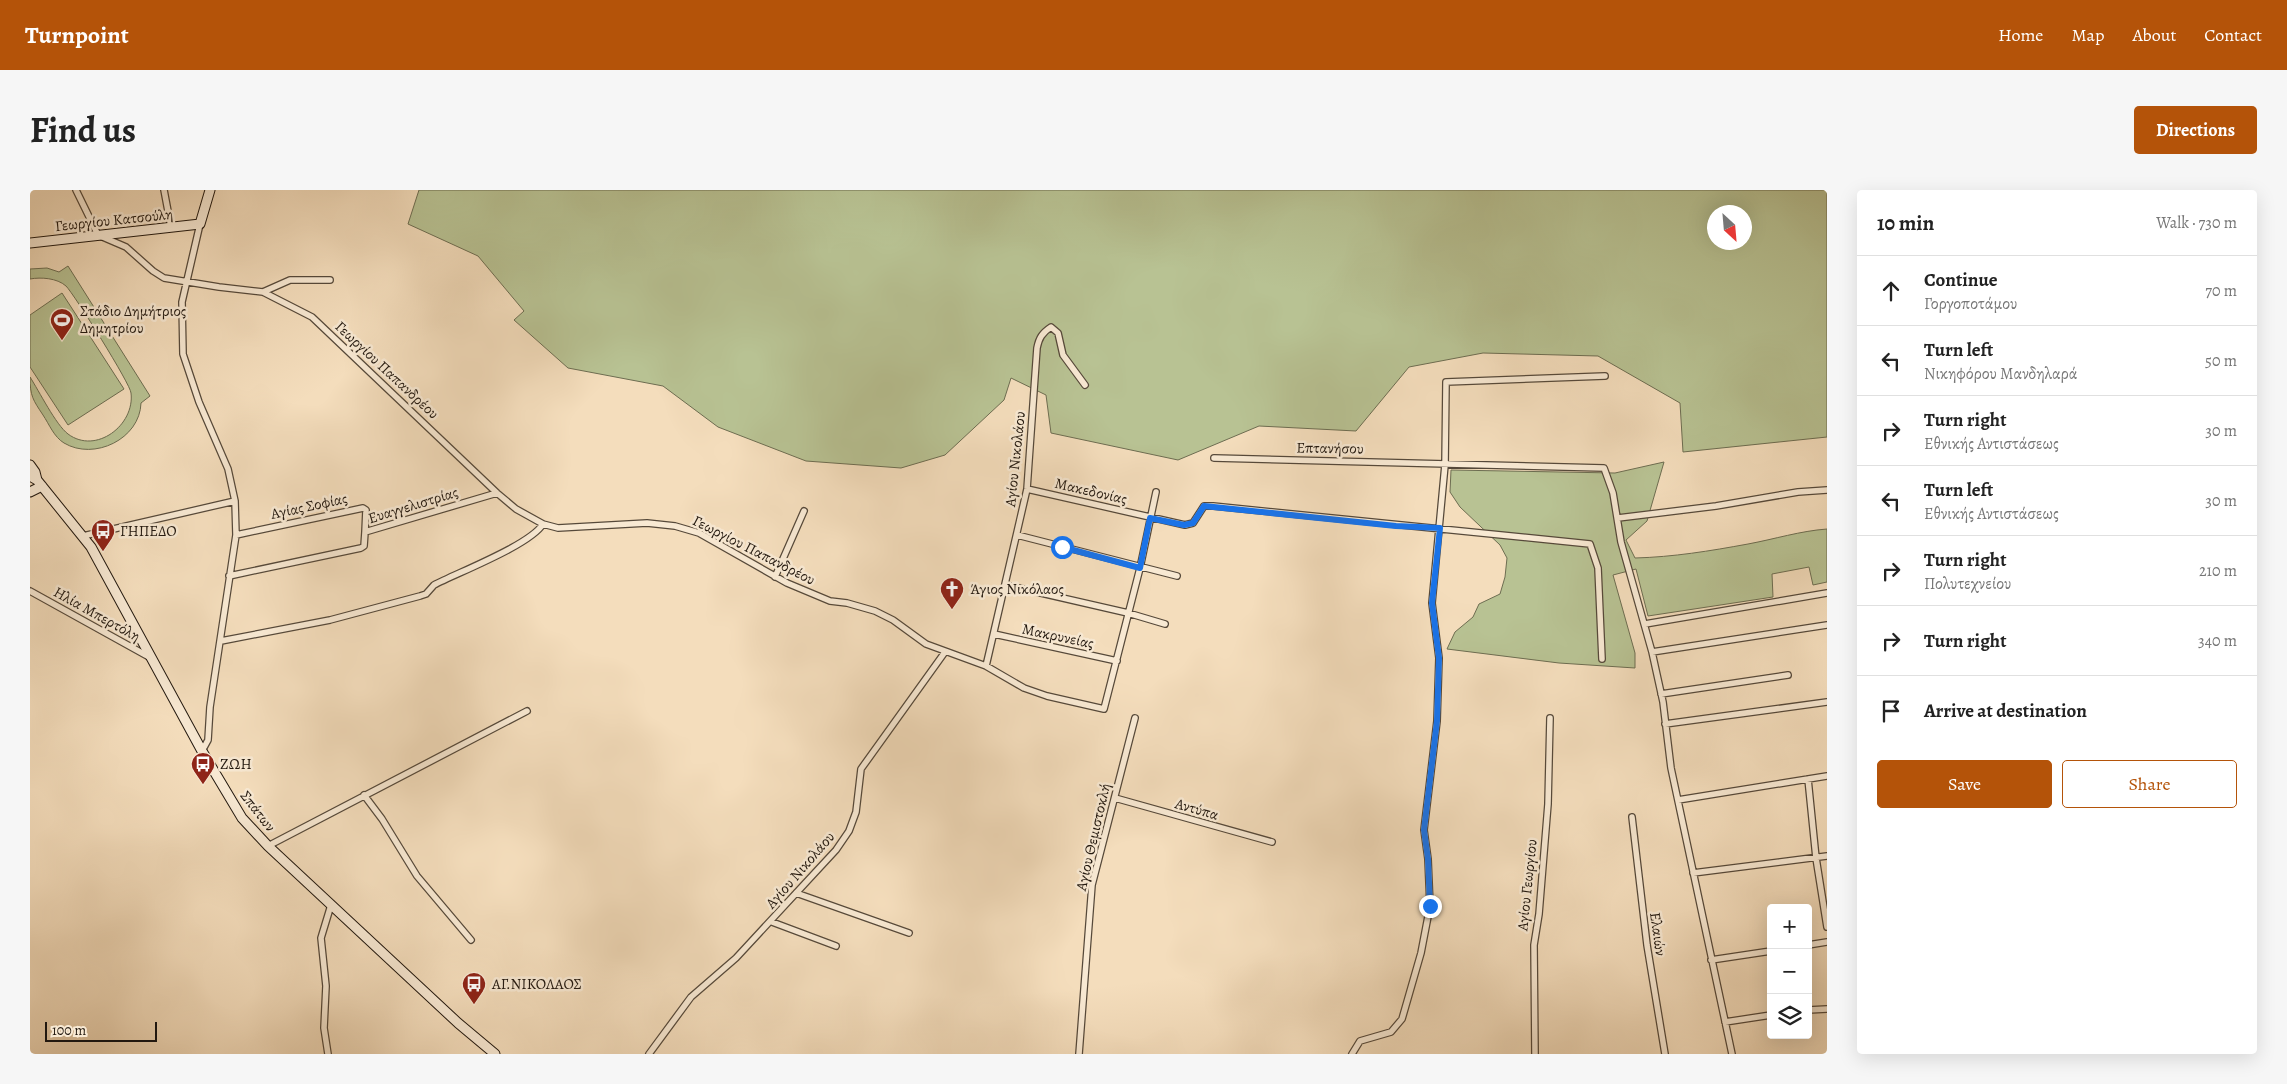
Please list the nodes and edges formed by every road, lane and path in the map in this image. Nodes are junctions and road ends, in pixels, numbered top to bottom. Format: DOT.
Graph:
graph roads {
  1 [pos="76,190"];
  2 [pos="164,190"];
  3 [pos="210,190"];
  4 [pos="200,224"];
  5 [pos="171,227"];
  6 [pos="98,235"];
  7 [pos="30,243"];
  8 [pos="330,280"];
  9 [pos="186,282"];
  10 [pos="263,292"];
  11 [pos="1605,376"];
  12 [pos="1085,385"];
  13 [pos="1214,458"];
  14 [pos="30,465"];
  15 [pos="1445,465"];
  16 [pos="35,481"];
  17 [pos="1027,489"];
  18 [pos="1827,490"];
  19 [pos="30,492"];
  20 [pos="1156,492"];
  21 [pos="497,493"];
  22 [pos="235,501"];
  23 [pos="804,511"];
  24 [pos="1150,518"];
  25 [pos="1618,518"];
  26 [pos="543,524"];
  27 [pos="1440,528"];
  28 [pos="365,532"];
  29 [pos="236,535"];
  30 [pos="1017,535"];
  31 [pos="83,536"];
  32 [pos="1140,568"];
  33 [pos="230,576"];
  34 [pos="1177,576"];
  35 [pos="775,577"];
  36 [pos="1006,585"];
  37 [pos="30,591"];
  38 [pos="1827,593"];
  39 [pos="1128,613"];
  40 [pos="1165,624"];
  41 [pos="1645,624"];
  42 [pos="1827,625"];
  43 [pos="994,634"];
  44 [pos="220,641"];
  45 [pos="945,652"];
  46 [pos="1652,652"];
  47 [pos="152,658"];
  48 [pos="1602,659"];
  49 [pos="1117,661"];
  50 [pos="986,666"];
  51 [pos="1788,675"];
  52 [pos="1661,694"];
  53 [pos="1827,702"];
  54 [pos="527,711"];
  55 [pos="1135,718"];
  56 [pos="1550,718"];
  57 [pos="1665,724"];
  58 [pos="202,751"];
  59 [pos="1827,776"];
  60 [pos="1808,779"];
  61 [pos="364,795"];
  62 [pos="1115,798"];
  63 [pos="1678,800"];
  64 [pos="1632,817"];
  65 [pos="1272,842"];
  66 [pos="268,846"];
  67 [pos="1827,856"];
  68 [pos="1816,858"];
  69 [pos="1693,873"];
  70 [pos="796,893"];
  71 [pos="331,905"];
  72 [pos="772,922"];
  73 [pos="1827,927"];
  74 [pos="909,933"];
  75 [pos="471,940"];
  76 [pos="1827,942"];
  77 [pos="1812,944"];
  78 [pos="836,946"];
  79 [pos="1767,952"];
  80 [pos="1711,960"];
  81 [pos="1827,1009"];
  82 [pos="1812,1010"];
  83 [pos="1767,1016"];
  84 [pos="1725,1022"];
  85 [pos="328,1054"];
  86 [pos="495,1054"];
  87 [pos="649,1054"];
  88 [pos="1078,1054"];
  89 [pos="1352,1054"];
  90 [pos="1535,1054"];
  91 [pos="1665,1054"];
  92 [pos="1732,1054"];
  1 -- 6 [label="street"];
  2 -- 5 [label="street"];
  3 -- 4 [label="main road"];
  4 -- 5 [label="main road, Γεωργίου Κατσούλη"];
  4 -- 9 [label="street"];
  5 -- 6 [label="main road, Γεωργίου Κατσούλη"];
  6 -- 7 [label="main road, Γεωργίου Κατσούλη"];
  6 -- 9 [label="street, Γεωργίου Παπανδρέου"];
  8 -- 10 [label="street"];
  9 -- 10 [label="street, Γεωργίου Παπανδρέου"];
  9 -- 22 [label="street"];
  10 -- 21 [label="street, Γεωργίου Παπανδρέου"];
  11 -- 15 [label="street"];
  12 -- 17 [label="street, Αγίου Νικολάου"];
  13 -- 15 [label="street, Επτανήσου"];
  14 -- 16 [label="main road, Σπάτων"];
  15 -- 25 [label="street, Επτανήσου"];
  15 -- 27 [label="street"];
  16 -- 19 [label="main road"];
  16 -- 31 [label="main road, Σπάτων"];
  17 -- 24 [label="street, Μακεδονίας"];
  17 -- 30 [label="street, Αγίου Νικολάου"];
  18 -- 25 [label="street"];
  20 -- 24 [label="street"];
  21 -- 26 [label="street, Γεωργίου Παπανδρέου"];
  21 -- 28 [label="street, Ευαγγελιστρίας"];
  22 -- 29 [label="street"];
  22 -- 31 [label="street"];
  23 -- 35 [label="street"];
  24 -- 27 [label="street, Μακεδονίας"];
  24 -- 32 [label="street"];
  25 -- 41 [label="street"];
  26 -- 35 [label="street, Γεωργίου Παπανδρέου"];
  26 -- 44 [label="street"];
  27 -- 48 [label="street"];
  27 -- 89 [label="street"];
  28 -- 29 [label="street, Αγίας Σοφίας"];
  28 -- 33 [label="street, Ευαγγελιστρίας"];
  29 -- 33 [label="street"];
  30 -- 32 [label="street"];
  30 -- 36 [label="street, Αγίου Νικολάου"];
  31 -- 47 [label="main road, Σπάτων"];
  32 -- 34 [label="street"];
  32 -- 39 [label="street"];
  33 -- 44 [label="street"];
  35 -- 45 [label="street, Γεωργίου Παπανδρέου"];
  36 -- 39 [label="street"];
  36 -- 43 [label="street, Αγίου Νικολάου"];
  37 -- 47 [label="street, Ηλία Μπερτόλη"];
  38 -- 41 [label="street"];
  39 -- 40 [label="street"];
  39 -- 49 [label="street"];
  41 -- 46 [label="street"];
  42 -- 46 [label="street"];
  43 -- 49 [label="street, Μακρυνείας"];
  43 -- 50 [label="street, Αγίου Νικολάου"];
  44 -- 58 [label="street"];
  45 -- 50 [label="street, Γεωργίου Παπανδρέου"];
  45 -- 70 [label="street, Αγίου Νικολάου"];
  46 -- 52 [label="street"];
  47 -- 58 [label="main road, Σπάτων"];
  49 -- 50 [label="street, Γεωργίου Παπανδρέου"];
  51 -- 52 [label="street"];
  52 -- 57 [label="street"];
  53 -- 57 [label="street"];
  54 -- 61 [label="street"];
  55 -- 62 [label="street, Αγίου Θεμιστοκλή"];
  56 -- 90 [label="street, Αγίου Γεωργίου"];
  57 -- 63 [label="street"];
  58 -- 66 [label="main road, Σπάτων"];
  59 -- 60 [label="street"];
  60 -- 63 [label="street"];
  60 -- 68 [label="street"];
  61 -- 66 [label="street"];
  61 -- 75 [label="street"];
  62 -- 65 [label="street, Αντύπα"];
  62 -- 88 [label="street, Αγίου Θεμιστοκλή"];
  63 -- 69 [label="street"];
  64 -- 91 [label="street, Ελαιών"];
  66 -- 71 [label="main road, Σπάτων"];
  67 -- 68 [label="street"];
  68 -- 69 [label="street"];
  68 -- 73 [label="street"];
  69 -- 80 [label="street"];
  70 -- 72 [label="street, Αγίου Νικολάου"];
  70 -- 74 [label="street"];
  71 -- 85 [label="street"];
  71 -- 86 [label="main road, Σπάτων"];
  72 -- 78 [label="street"];
  72 -- 87 [label="street, Αγίου Νικολάου"];
  76 -- 77 [label="street"];
  79 -- 80 [label="street"];
  80 -- 84 [label="street"];
  81 -- 82 [label="street"];
  83 -- 84 [label="street"];
  84 -- 92 [label="street"];
}
